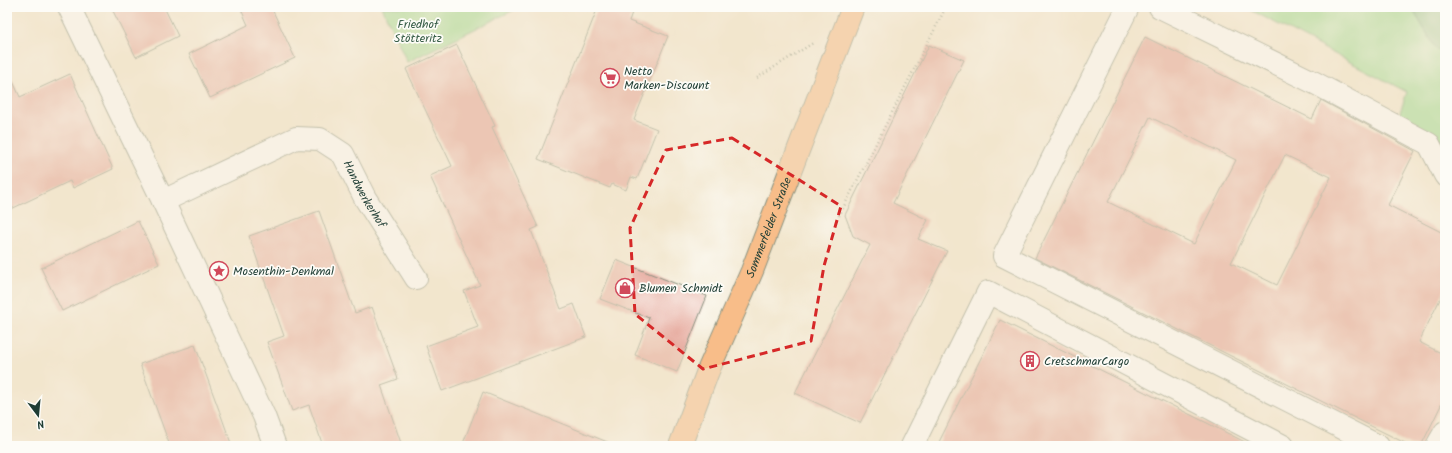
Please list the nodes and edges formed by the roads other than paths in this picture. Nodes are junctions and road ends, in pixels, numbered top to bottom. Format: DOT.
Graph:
graph roads {
  1 [pos="69,7"];
  2 [pos="853,7"];
  3 [pos="1128,7"];
  4 [pos="1160,7"];
  5 [pos="1445,175"];
  6 [pos="163,201"];
  7 [pos="416,278"];
  8 [pos="1445,432"];
  9 [pos="275,446"];
  10 [pos="680,446"];
  11 [pos="912,446"];
  12 [pos="1283,446"];
  13 [pos="1378,446"];
  14 [pos="1437,446"];
  1 -- 6 [label="street"];
  2 -- 10 [label="main road, Sommerfelder Straße"];
  3 -- 13 [label="street"];
  4 -- 5 [label="street"];
  6 -- 7 [label="street, Handwerkerhof"];
  6 -- 9 [label="street"];
  8 -- 14 [label="street"];
  11 -- 12 [label="street"];
}
